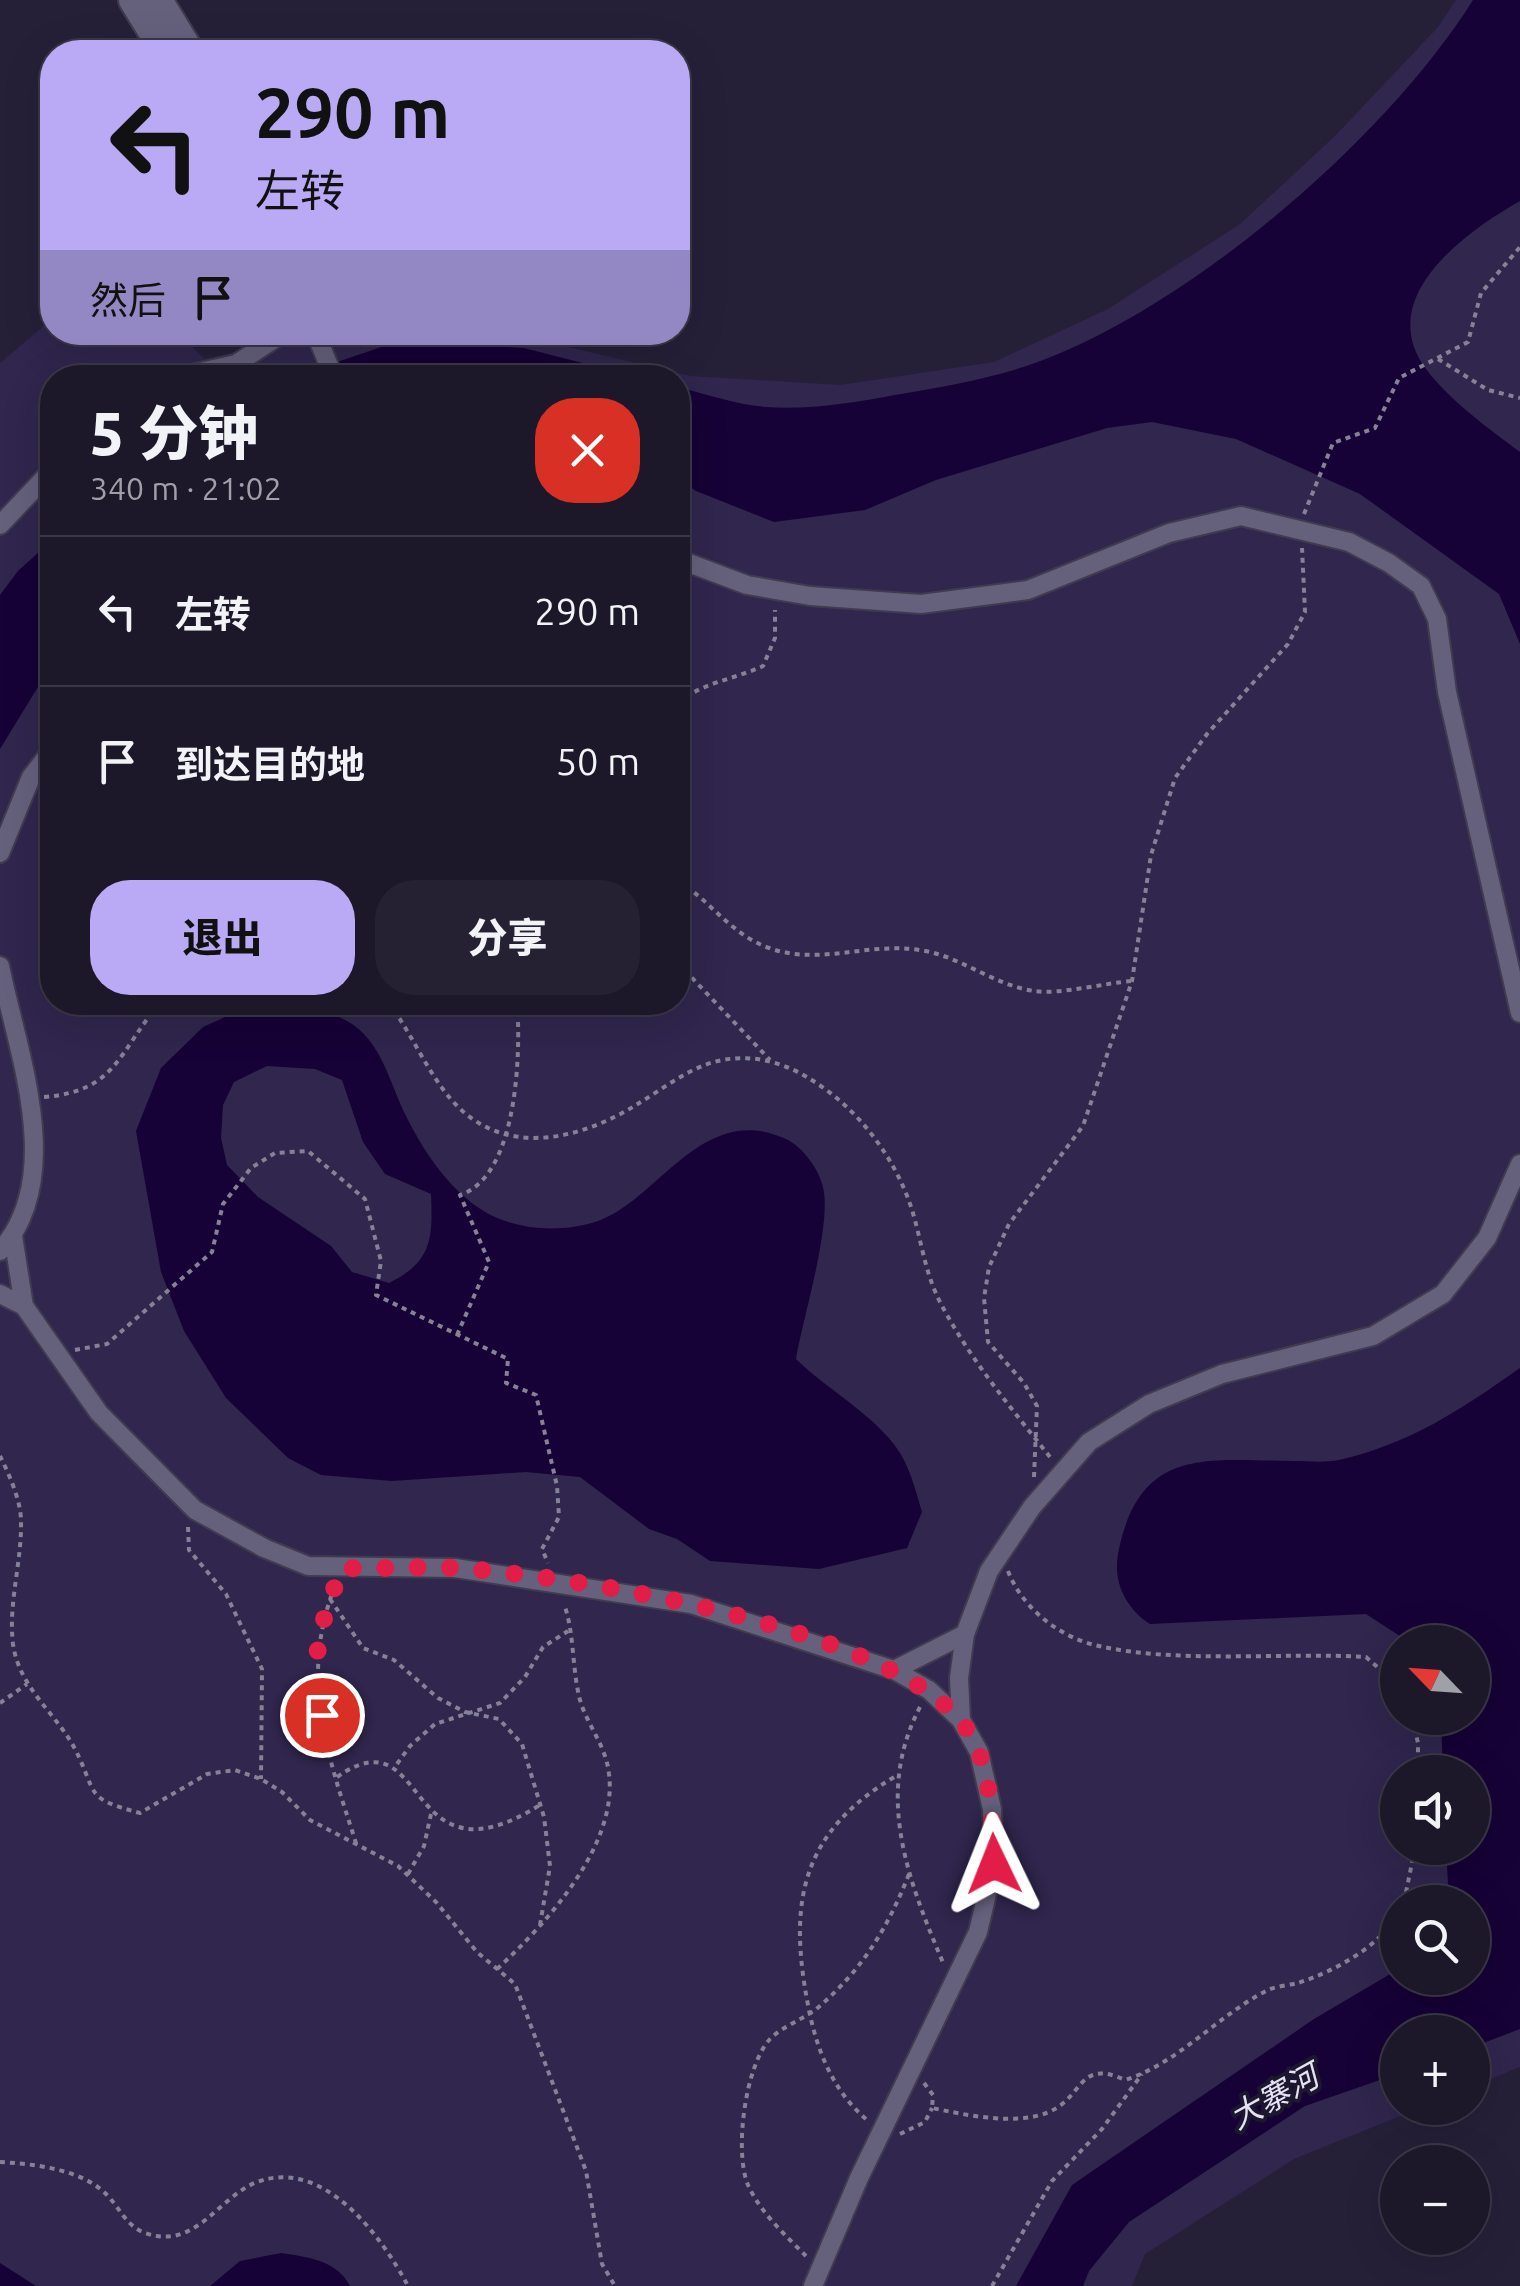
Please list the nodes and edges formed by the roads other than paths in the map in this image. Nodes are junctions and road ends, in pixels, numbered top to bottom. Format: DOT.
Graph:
graph roads {
  1 [pos="133,0"];
  2 [pos="158,0"];
  3 [pos="158,40"];
  4 [pos="183,40"];
  5 [pos="265,345"];
  6 [pos="232,365"];
  7 [pos="40,483"];
  8 [pos="0,525"];
  9 [pos="690,563"];
  10 [pos="40,765"];
  11 [pos="0,853"];
  12 [pos="0,966"];
  13 [pos="1520,1013"];
  14 [pos="1520,1164"];
  15 [pos="13,1236"];
  16 [pos="0,1251"];
  17 [pos="0,1294"];
  18 [pos="24,1306"];
  19 [pos="965,1634"];
  20 [pos="894,1670"];
  21 [pos="961,1720"];
  22 [pos="816,2278"];
  1 -- 3 [label="street"];
  2 -- 4 [label="street"];
  5 -- 6 [label="street"];
  7 -- 8 [label="street"];
  9 -- 13 [label="street"];
  10 -- 11 [label="street"];
  12 -- 15 [label="street"];
  14 -- 19 [label="street"];
  15 -- 16 [label="street"];
  15 -- 18 [label="street"];
  17 -- 18 [label="street"];
  18 -- 20 [label="street"];
  19 -- 20 [label="street"];
  19 -- 21 [label="street"];
  20 -- 21 [label="street"];
  21 -- 22 [label="street"];
}
